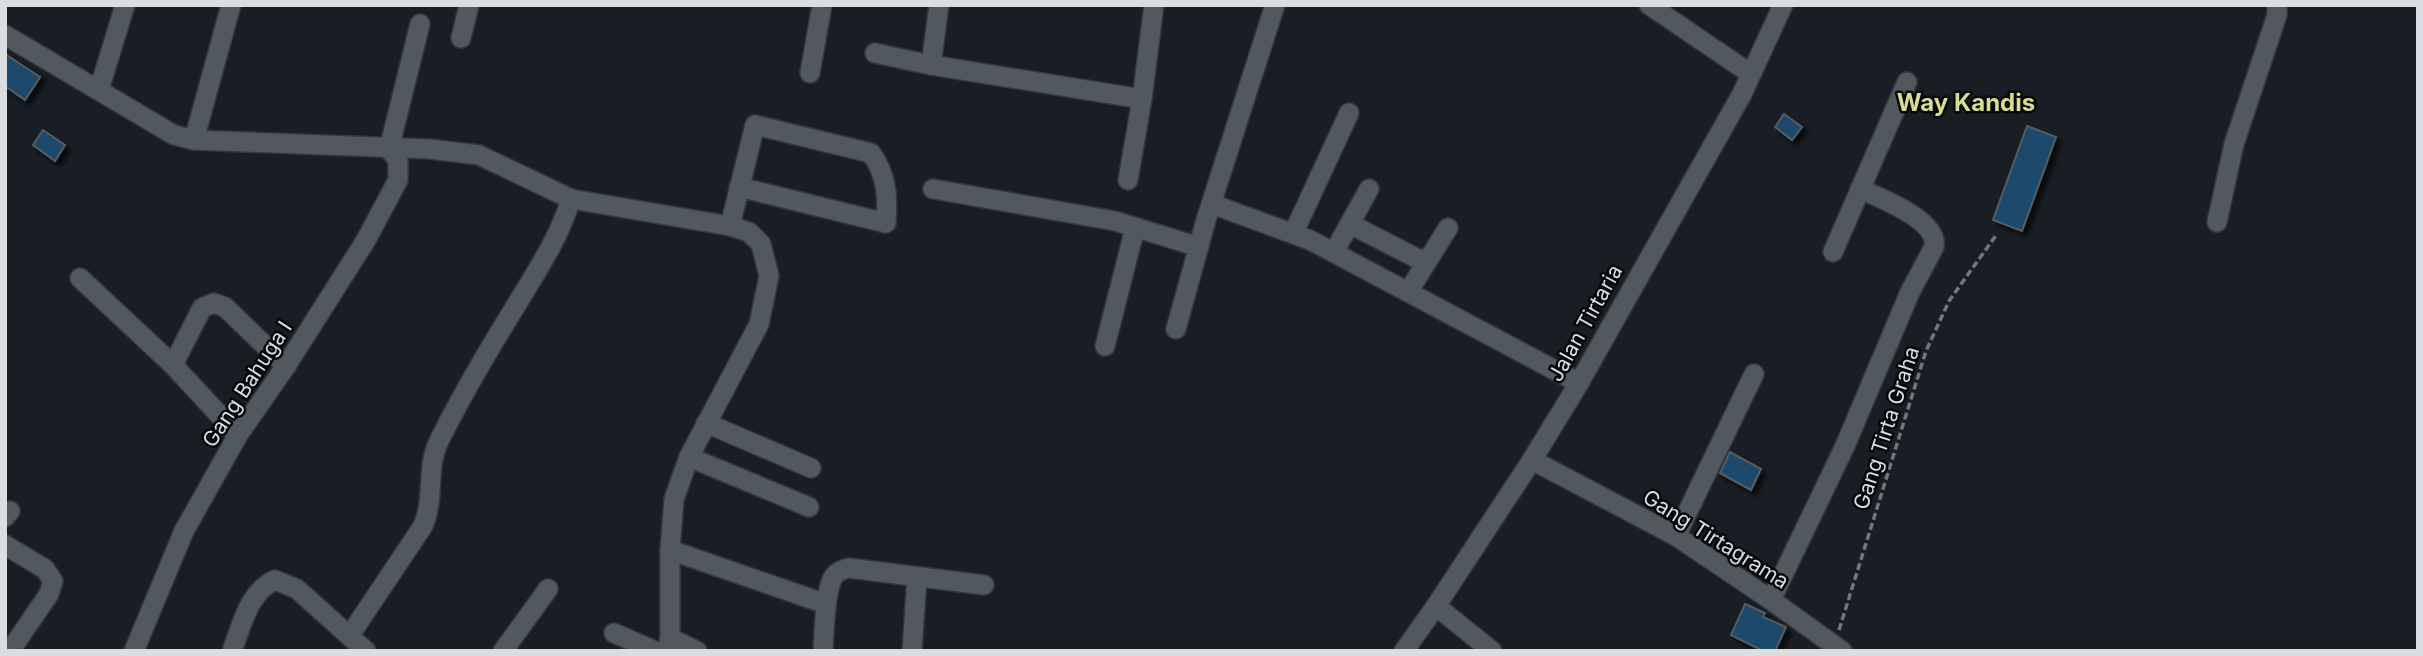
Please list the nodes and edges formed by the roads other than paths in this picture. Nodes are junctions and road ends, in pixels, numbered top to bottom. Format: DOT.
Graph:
graph roads {
  1 [pos="125,5"];
  2 [pos="231,5"];
  3 [pos="469,5"];
  4 [pos="822,5"];
  5 [pos="939,5"];
  6 [pos="1154,5"];
  7 [pos="1275,5"];
  8 [pos="1649,5"];
  9 [pos="1783,5"];
  10 [pos="2282,6"];
  11 [pos="420,24"];
  12 [pos="461,38"];
  13 [pos="8,42"];
  14 [pos="875,53"];
  15 [pos="931,65"];
  16 [pos="810,73"];
  17 [pos="1751,74"];
  18 [pos="1906,82"];
  19 [pos="99,90"];
  20 [pos="1142,99"];
  21 [pos="1349,113"];
  22 [pos="194,140"];
  23 [pos="389,149"];
  24 [pos="1128,180"];
  25 [pos="739,187"];
  26 [pos="933,189"];
  27 [pos="1369,189"];
  28 [pos="1860,189"];
  29 [pos="571,199"];
  30 [pos="1212,204"];
  31 [pos="2217,222"];
  32 [pos="1350,224"];
  33 [pos="730,226"];
  34 [pos="1136,228"];
  35 [pos="1448,228"];
  36 [pos="1294,232"];
  37 [pos="1199,247"];
  38 [pos="1334,252"];
  39 [pos="1833,252"];
  40 [pos="1426,263"];
  41 [pos="80,278"];
  42 [pos="1408,292"];
  43 [pos="1176,329"];
  44 [pos="1105,346"];
  45 [pos="173,365"];
  46 [pos="286,366"];
  47 [pos="1754,374"];
  48 [pos="1579,383"];
  49 [pos="706,423"];
  50 [pos="238,435"];
  51 [pos="689,457"];
  52 [pos="1532,460"];
  53 [pos="811,468"];
  54 [pos="809,507"];
  55 [pos="1676,536"];
  56 [pos="5,545"];
  57 [pos="670,550"];
  58 [pos="917,577"];
  59 [pos="984,585"];
  60 [pos="548,589"];
  61 [pos="1771,600"];
  62 [pos="826,604"];
  63 [pos="1436,606"];
  64 [pos="614,633"];
  65 [pos="350,635"];
  66 [pos="664,647"];
  67 [pos="233,648"];
  68 [pos="1838,648"];
  69 [pos="10,651"];
  70 [pos="134,651"];
  71 [pos="366,651"];
  72 [pos="503,651"];
  73 [pos="697,651"];
  74 [pos="822,651"];
  75 [pos="912,651"];
  76 [pos="1404,651"];
  77 [pos="1492,651"];
  1 -- 19 [label="street"];
  2 -- 22 [label="street"];
  3 -- 12 [label="street"];
  4 -- 16 [label="street"];
  5 -- 15 [label="street"];
  6 -- 20 [label="street"];
  7 -- 30 [label="street"];
  8 -- 17 [label="street"];
  9 -- 17 [label="street, Jalan Tirtaria"];
  10 -- 31 [label="street"];
  11 -- 23 [label="street"];
  13 -- 19 [label="street"];
  14 -- 15 [label="street"];
  15 -- 20 [label="street"];
  17 -- 48 [label="street, Jalan Tirtaria"];
  18 -- 28 [label="street"];
  19 -- 22 [label="street"];
  20 -- 24 [label="street"];
  21 -- 36 [label="street"];
  22 -- 23 [label="street"];
  23 -- 29 [label="street"];
  23 -- 46 [label="street, Gang Bahuga I"];
  25 -- 25 [label="street"];
  25 -- 33 [label="street"];
  26 -- 34 [label="street"];
  27 -- 32 [label="street"];
  28 -- 39 [label="street"];
  28 -- 61 [label="street"];
  29 -- 33 [label="street"];
  29 -- 65 [label="street"];
  30 -- 36 [label="street"];
  30 -- 37 [label="street"];
  32 -- 38 [label="street"];
  32 -- 40 [label="street"];
  33 -- 49 [label="street"];
  34 -- 37 [label="street"];
  34 -- 44 [label="street"];
  35 -- 40 [label="street"];
  36 -- 38 [label="street"];
  37 -- 43 [label="street"];
  38 -- 42 [label="street"];
  40 -- 42 [label="street"];
  41 -- 45 [label="street"];
  42 -- 48 [label="street"];
  45 -- 46 [label="street"];
  45 -- 50 [label="street"];
  46 -- 50 [label="street, Gang Bahuga I"];
  47 -- 55 [label="street"];
  48 -- 52 [label="street, Jalan Tirtaria"];
  49 -- 51 [label="street"];
  49 -- 53 [label="street"];
  50 -- 70 [label="street, Gang Bahuga I"];
  51 -- 54 [label="street"];
  51 -- 57 [label="street"];
  52 -- 55 [label="street, Gang Tirtagrama"];
  52 -- 63 [label="street, Jalan Tirtaria"];
  55 -- 61 [label="street, Gang Tirtagrama"];
  56 -- 69 [label="street"];
  57 -- 62 [label="street"];
  57 -- 66 [label="street"];
  58 -- 59 [label="street"];
  58 -- 62 [label="street"];
  58 -- 75 [label="street"];
  60 -- 72 [label="street"];
  61 -- 68 [label="street, Gang Tirtagrama"];
  62 -- 74 [label="street"];
  63 -- 76 [label="street, Jalan Tirtaria"];
  63 -- 77 [label="street"];
  64 -- 66 [label="street"];
  65 -- 67 [label="street"];
  65 -- 71 [label="street"];
  66 -- 73 [label="street"];
}
